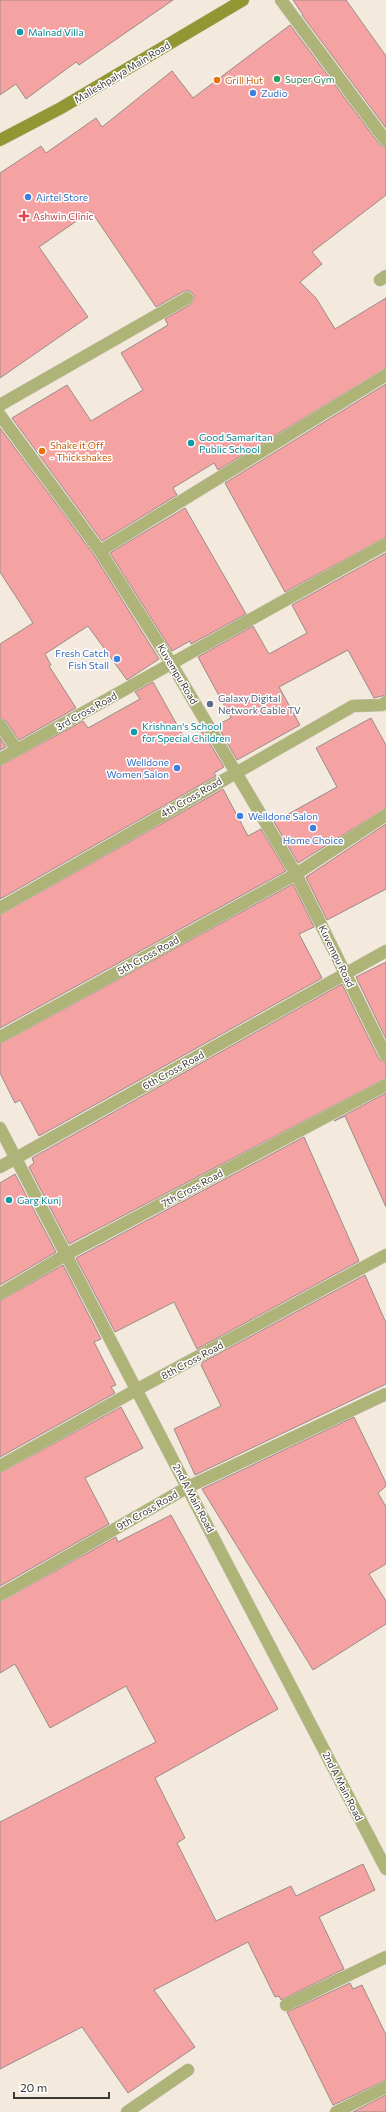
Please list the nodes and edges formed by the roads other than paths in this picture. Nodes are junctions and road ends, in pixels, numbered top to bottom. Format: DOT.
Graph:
graph roads {
  1 [pos="243,0"];
  2 [pos="281,0"];
  3 [pos="0,140"];
  4 [pos="386,141"];
  5 [pos="187,298"];
  6 [pos="386,375"];
  7 [pos="0,405"];
  8 [pos="0,414"];
  9 [pos="386,544"];
  10 [pos="100,551"];
  11 [pos="172,663"];
  12 [pos="386,702"];
  13 [pos="0,725"];
  14 [pos="17,750"];
  15 [pos="0,759"];
  16 [pos="236,772"];
  17 [pos="386,815"];
  18 [pos="296,874"];
  19 [pos="0,908"];
  20 [pos="386,951"];
  21 [pos="346,974"];
  22 [pos="0,1037"];
  23 [pos="386,1056"];
  24 [pos="386,1085"];
  25 [pos="0,1128"];
  26 [pos="15,1158"];
  27 [pos="0,1167"];
  28 [pos="67,1254"];
  29 [pos="386,1255"];
  30 [pos="0,1294"];
  31 [pos="136,1390"];
  32 [pos="386,1394"];
  33 [pos="0,1466"];
  34 [pos="188,1487"];
  35 [pos="0,1595"];
  36 [pos="386,1869"];
  37 [pos="386,1957"];
  38 [pos="286,2005"];
  39 [pos="188,2070"];
  40 [pos="386,2087"];
  41 [pos="127,2112"];
  42 [pos="336,2112"];
  1 -- 3 [label="main road, Malleshpalya Main Road"];
  2 -- 4 [label="street"];
  5 -- 7 [label="street"];
  6 -- 10 [label="street"];
  8 -- 10 [label="street, Kuvempu Road"];
  9 -- 11 [label="street, 3rd Cross Road"];
  10 -- 11 [label="street, Kuvempu Road"];
  11 -- 14 [label="street, 3rd Cross Road"];
  11 -- 16 [label="street, Kuvempu Road"];
  12 -- 16 [label="street, 4th Cross Road"];
  13 -- 14 [label="street"];
  14 -- 15 [label="street, 3rd Cross Road"];
  16 -- 18 [label="street, Kuvempu Road"];
  16 -- 19 [label="street, 4th Cross Road"];
  17 -- 18 [label="street, 5th Cross Road"];
  18 -- 21 [label="street, Kuvempu Road"];
  18 -- 22 [label="street, 5th Cross Road"];
  20 -- 21 [label="street, 6th Cross Road"];
  21 -- 23 [label="street, Kuvempu Road"];
  21 -- 26 [label="street, 6th Cross Road"];
  24 -- 28 [label="street, 7th Cross Road"];
  25 -- 26 [label="street, 2nd A Main Road"];
  26 -- 27 [label="street, 6th Cross Road"];
  26 -- 28 [label="street, 2nd A Main Road"];
  28 -- 30 [label="street, 7th Cross Road"];
  28 -- 31 [label="street, 2nd A Main Road"];
  29 -- 31 [label="street, 8th Cross Road"];
  31 -- 33 [label="street, 8th Cross Road"];
  31 -- 34 [label="street, 2nd A Main Road"];
  32 -- 34 [label="street, 9th Cross Road"];
  34 -- 35 [label="street, 9th Cross Road"];
  34 -- 36 [label="street, 2nd A Main Road"];
  37 -- 38 [label="street"];
  39 -- 41 [label="street"];
  40 -- 42 [label="street"];
}
